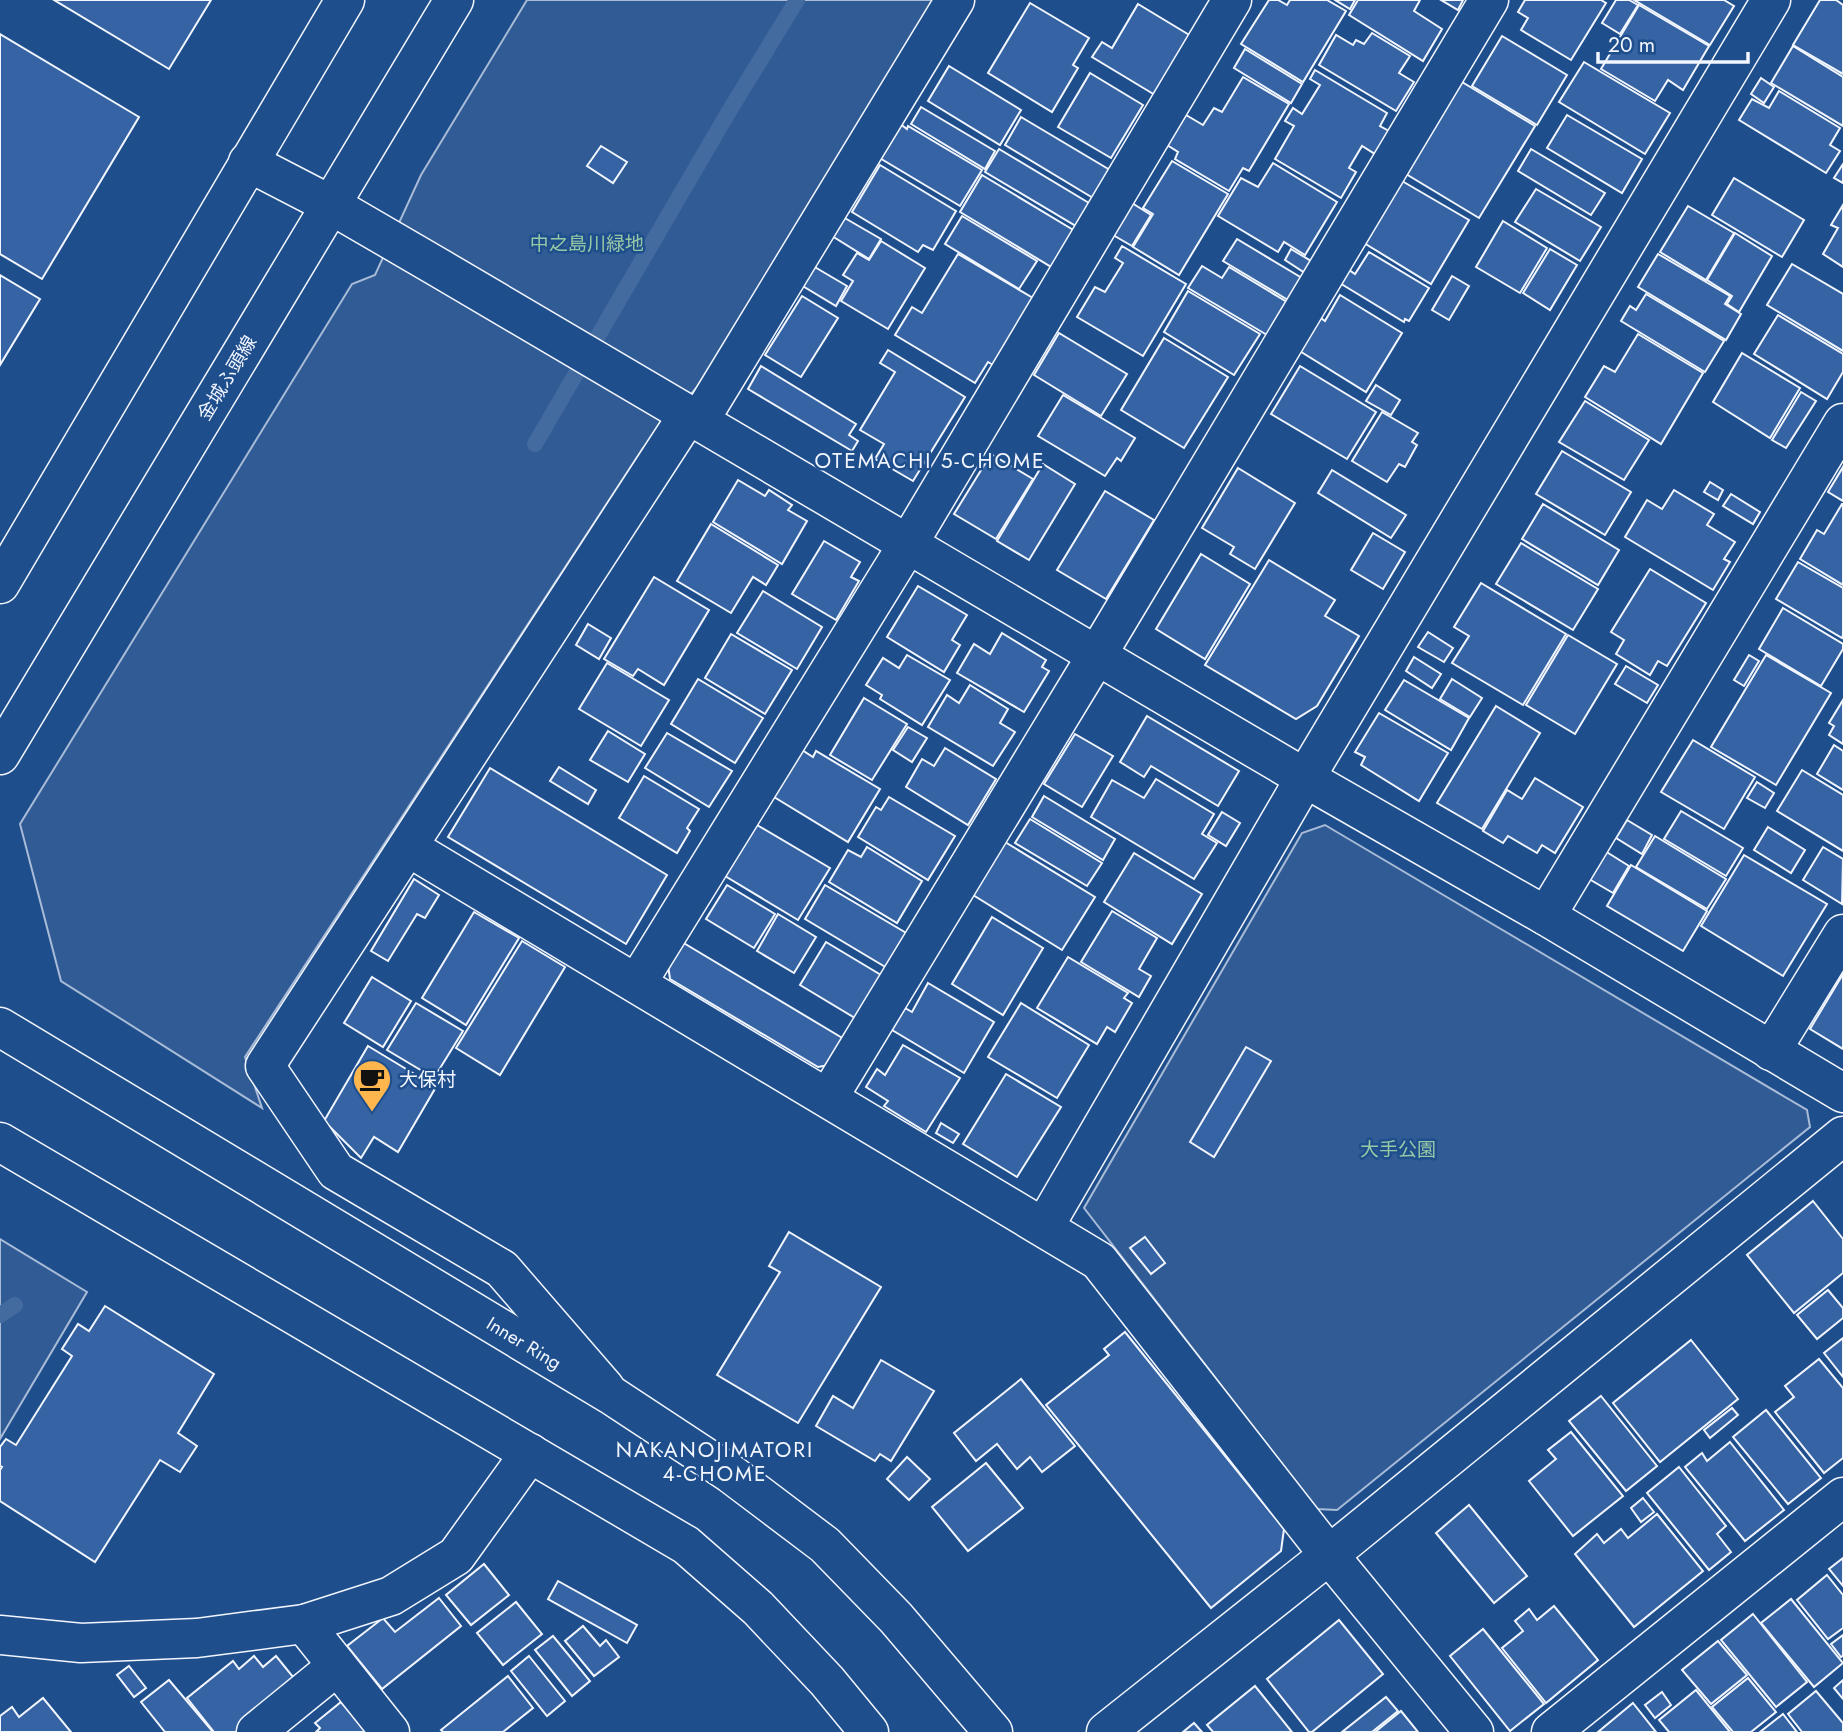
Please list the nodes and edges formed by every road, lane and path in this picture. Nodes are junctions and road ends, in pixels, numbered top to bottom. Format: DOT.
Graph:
graph roads {
  1 [pos="345,0"];
  2 [pos="454,0"];
  3 [pos="955,0"];
  4 [pos="1232,0"];
  5 [pos="1489,0"];
  6 [pos="1771,0"];
  7 [pos="248,163"];
  8 [pos="331,205"];
  9 [pos="693,418"];
  10 [pos="1843,422"];
  11 [pos="908,544"];
  12 [pos="0,584"];
  13 [pos="1097,655"];
  14 [pos="0,754"];
  15 [pos="1305,778"];
  16 [pos="408,847"];
  17 [pos="1546,916"];
  18 [pos="1843,934"];
  19 [pos="637,983"];
  20 [pos="0,1027"];
  21 [pos="1771,1051"];
  22 [pos="1843,1093"];
  23 [pos="828,1098"];
  24 [pos="1843,1136"];
  25 [pos="0,1142"];
  26 [pos="1044,1227"];
  27 [pos="611,1395"];
  28 [pos="530,1453"];
  29 [pos="1843,1497"];
  30 [pos="1329,1555"];
  31 [pos="303,1623"];
  32 [pos="0,1634"];
  33 [pos="337,1666"];
  34 [pos="256,1732"];
  35 [pos="390,1732"];
  36 [pos="869,1732"];
  37 [pos="993,1732"];
  38 [pos="1106,1732"];
  39 [pos="1474,1732"];
  40 [pos="1551,1732"];
  1 -- 7 [label="street"];
  2 -- 8 [label="street, 金城ふ頭線"];
  3 -- 9 [label="street"];
  4 -- 11 [label="street"];
  5 -- 13 [label="street"];
  6 -- 15 [label="street"];
  7 -- 8 [label="street"];
  7 -- 12 [label="street"];
  8 -- 9 [label="street"];
  8 -- 14 [label="street, 金城ふ頭線"];
  9 -- 11 [label="street"];
  9 -- 16 [label="street"];
  10 -- 17 [label="street"];
  11 -- 13 [label="street"];
  11 -- 19 [label="street"];
  13 -- 15 [label="street"];
  13 -- 23 [label="street"];
  15 -- 17 [label="street"];
  15 -- 26 [label="street"];
  16 -- 19 [label="street"];
  16 -- 27 [label="street"];
  17 -- 21 [label="street"];
  18 -- 21 [label="street"];
  19 -- 23 [label="street"];
  20 -- 27 [label="street, Inner Ring"];
  21 -- 22 [label="street"];
  23 -- 26 [label="street"];
  24 -- 30 [label="street"];
  25 -- 28 [label="street"];
  26 -- 30 [label="street"];
  27 -- 37 [label="street, Inner Ring"];
  28 -- 31 [label="street"];
  28 -- 36 [label="street"];
  29 -- 40 [label="street"];
  30 -- 38 [label="street"];
  30 -- 39 [label="street"];
  31 -- 32 [label="street"];
  31 -- 33 [label="street"];
  33 -- 34 [label="street"];
  33 -- 35 [label="street"];
}
